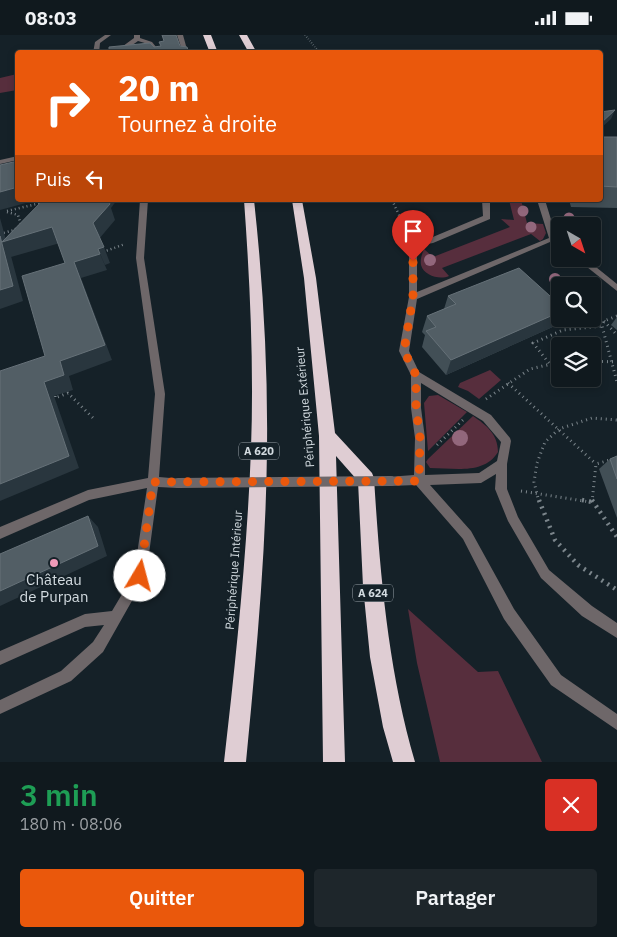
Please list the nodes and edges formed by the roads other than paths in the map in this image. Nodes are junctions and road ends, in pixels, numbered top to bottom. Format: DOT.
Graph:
graph roads {
  1 [pos="108,35"];
  2 [pos="180,35"];
  3 [pos="207,35"];
  4 [pos="243,35"];
  5 [pos="137,37"];
  6 [pos="97,50"];
  7 [pos="121,50"];
  8 [pos="157,50"];
  9 [pos="185,50"];
  10 [pos="213,50"];
  11 [pos="251,50"];
  12 [pos="15,159"];
  13 [pos="0,162"];
  14 [pos="144,202"];
  15 [pos="250,202"];
  16 [pos="297,202"];
  17 [pos="486,202"];
  18 [pos="542,202"];
  19 [pos="551,227"];
  20 [pos="551,243"];
  21 [pos="591,267"];
  22 [pos="617,288"];
  23 [pos="413,297"];
  24 [pos="416,375"];
  25 [pos="327,436"];
  26 [pos="502,464"];
  27 [pos="419,481"];
  28 [pos="153,482"];
  29 [pos="0,533"];
  30 [pos="116,617"];
  31 [pos="617,631"];
  32 [pos="0,658"];
  33 [pos="0,707"];
  34 [pos="617,723"];
  35 [pos="235,762"];
  36 [pos="334,762"];
  37 [pos="404,762"];
  1 -- 6 [label="lane"];
  2 -- 9 [label="lane"];
  3 -- 10 [label="highway"];
  4 -- 11 [label="highway"];
  5 -- 7 [label="lane"];
  5 -- 8 [label="lane"];
  12 -- 13 [label="lane"];
  14 -- 28 [label="lane"];
  15 -- 35 [label="highway, Périphérique Intérieur / A 620"];
  16 -- 25 [label="highway, Périphérique Extérieur"];
  17 -- 23 [label="lane"];
  18 -- 19 [label="lane"];
  20 -- 23 [label="lane"];
  21 -- 22 [label="lane"];
  23 -- 24 [label="lane"];
  24 -- 26 [label="lane"];
  24 -- 27 [label="lane"];
  25 -- 36 [label="highway, Périphérique Extérieur"];
  25 -- 37 [label="highway, A 624"];
  26 -- 27 [label="lane"];
  26 -- 31 [label="lane"];
  27 -- 28 [label="lane, bridge"];
  27 -- 34 [label="lane"];
  28 -- 29 [label="lane"];
  28 -- 30 [label="lane"];
  30 -- 32 [label="lane"];
  30 -- 33 [label="lane"];
}
